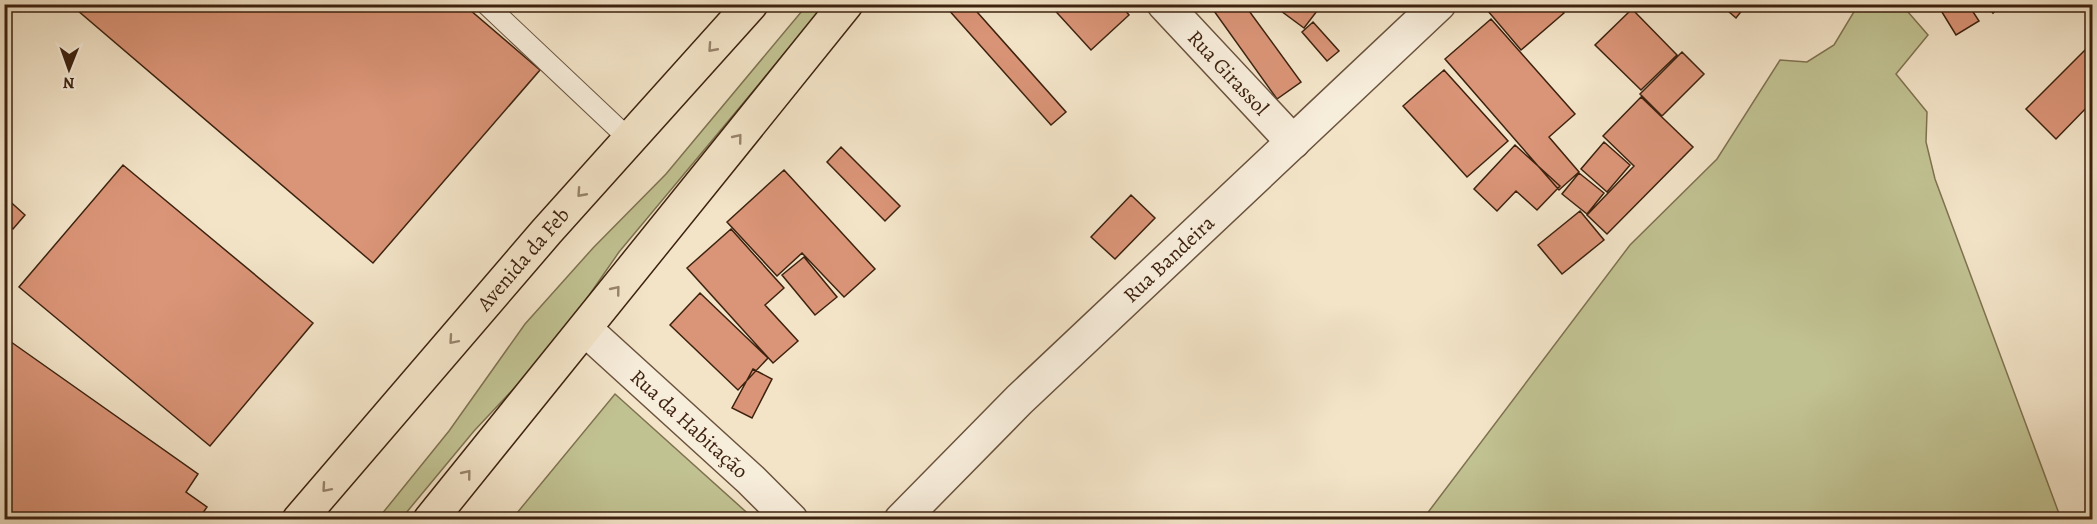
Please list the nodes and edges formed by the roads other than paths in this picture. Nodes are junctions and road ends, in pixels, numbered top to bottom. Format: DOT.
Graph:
graph roads {
  1 [pos="486,4"];
  2 [pos="751,4"];
  3 [pos="846,4"];
  4 [pos="1164,4"];
  5 [pos="1439,4"];
  6 [pos="629,139"];
  7 [pos="1293,142"];
  8 [pos="585,329"];
  9 [pos="299,519"];
  10 [pos="430,519"];
  11 [pos="791,519"];
  12 [pos="901,519"];
  1 -- 6 [label="lane"];
  2 -- 6 [label="main road, Avenida da Feb, one-way"];
  8 -- 3 [label="main road, one-way"];
  4 -- 7 [label="street, Rua Girassol"];
  5 -- 7 [label="street, Rua Bandeira"];
  6 -- 9 [label="main road, Avenida da Feb, one-way"];
  7 -- 12 [label="street, Rua Bandeira"];
  10 -- 8 [label="main road, one-way"];
  8 -- 11 [label="street, Rua da Habitação"];
}
